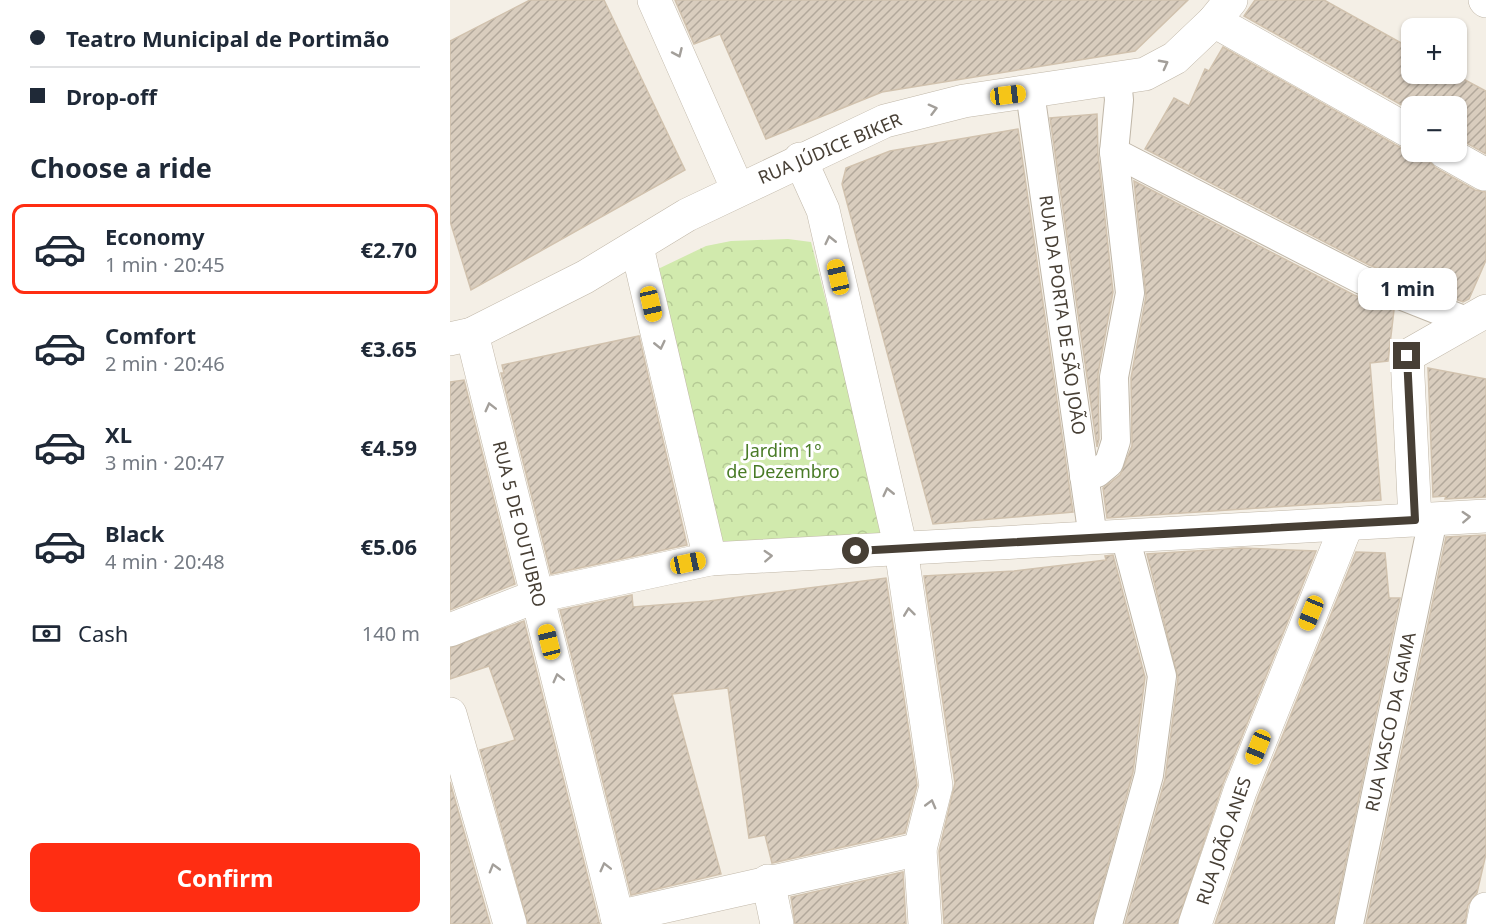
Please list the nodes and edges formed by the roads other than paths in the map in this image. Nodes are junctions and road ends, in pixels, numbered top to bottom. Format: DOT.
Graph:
graph roads {
  1 [pos="654,0"];
  2 [pos="1222,11"];
  3 [pos="1117,79"];
  4 [pos="1030,92"];
  5 [pos="1401,126"];
  6 [pos="1114,152"];
  7 [pos="800,159"];
  8 [pos="1463,162"];
  9 [pos="1484,174"];
  10 [pos="738,190"];
  11 [pos="637,248"];
  12 [pos="1479,321"];
  13 [pos="461,337"];
  14 [pos="1084,476"];
  15 [pos="1486,516"];
  16 [pos="1424,520"];
  17 [pos="1347,524"];
  18 [pos="1109,537"];
  19 [pos="901,549"];
  20 [pos="710,559"];
  21 [pos="537,596"];
  22 [pos="450,630"];
  23 [pos="450,714"];
  24 [pos="920,849"];
  25 [pos="768,881"];
  26 [pos="1486,909"];
  27 [pos="618,921"];
  28 [pos="510,924"];
  29 [pos="777,924"];
  30 [pos="925,924"];
  31 [pos="1107,924"];
  32 [pos="1195,924"];
  33 [pos="1349,924"];
  34 [pos="1483,924"];
  1 -- 10 [label="street, one-way"];
  3 -- 2 [label="street, RUA JÚDICE BIKER, one-way"];
  2 -- 5 [label="street"];
  3 -- 4 [label="street, RUA JÚDICE BIKER"];
  3 -- 6 [label="street"];
  7 -- 4 [label="street, RUA JÚDICE BIKER, one-way"];
  4 -- 14 [label="street, RUA DA PORTA DE SÃO JOÃO"];
  6 -- 12 [label="street"];
  6 -- 14 [label="street"];
  7 -- 10 [label="street, RUA JÚDICE BIKER"];
  19 -- 7 [label="street, one-way"];
  8 -- 9 [label="street"];
  10 -- 11 [label="street, RUA JÚDICE BIKER"];
  11 -- 13 [label="street, RUA JÚDICE BIKER"];
  11 -- 20 [label="street, one-way"];
  12 -- 16 [label="street"];
  21 -- 13 [label="street, RUA 5 DE OUTUBRO, one-way"];
  14 -- 18 [label="street, RUA DA PORTA DE SÃO JOÃO"];
  16 -- 15 [label="street, one-way"];
  16 -- 17 [label="street"];
  16 -- 33 [label="street, RUA VASCO DA GAMA"];
  17 -- 18 [label="street"];
  17 -- 32 [label="street, RUA JOÃO ANES"];
  18 -- 19 [label="street"];
  18 -- 31 [label="street, RUA DA PORTA DE SÃO JOÃO"];
  20 -- 19 [label="street, one-way"];
  24 -- 19 [label="street, one-way"];
  20 -- 21 [label="street"];
  21 -- 22 [label="street"];
  27 -- 21 [label="street, RUA 5 DE OUTUBRO, one-way"];
  28 -- 23 [label="street, one-way"];
  24 -- 25 [label="street"];
  24 -- 30 [label="street"];
  25 -- 27 [label="street"];
  25 -- 29 [label="street"];
  26 -- 34 [label="street"];
}
